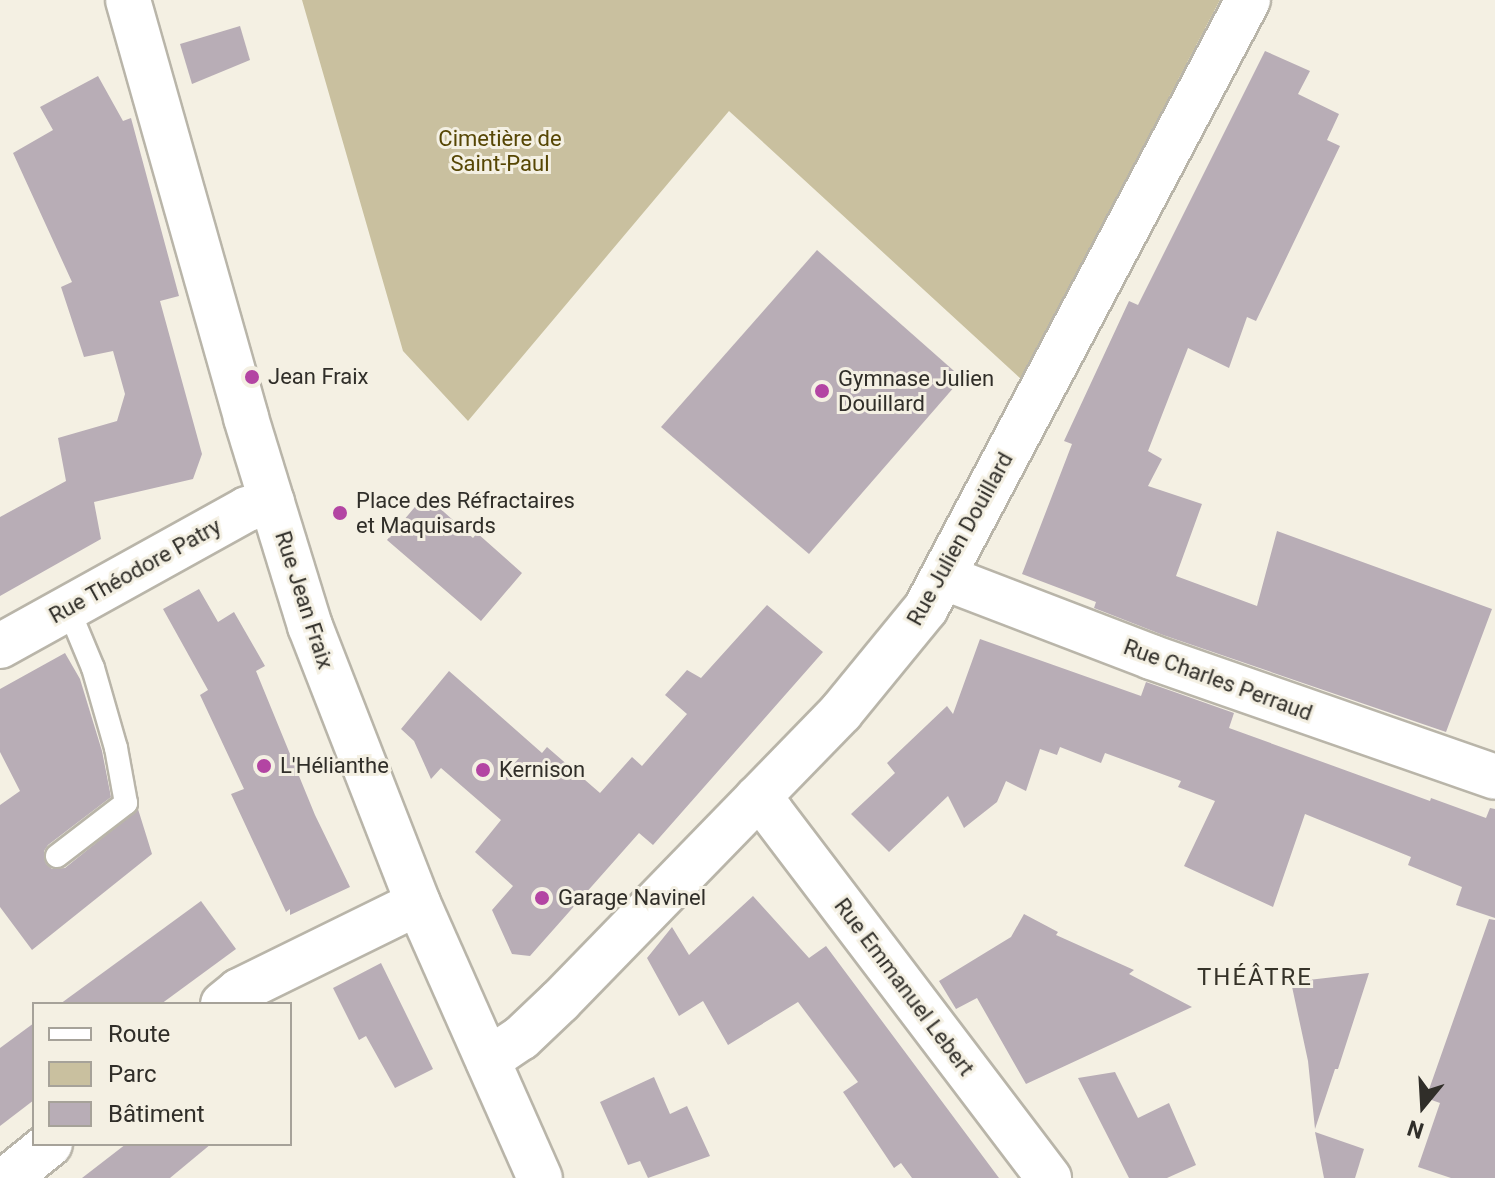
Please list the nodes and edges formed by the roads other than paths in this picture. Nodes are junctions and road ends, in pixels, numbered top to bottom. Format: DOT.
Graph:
graph roads {
  1 [pos="128,0"];
  2 [pos="1248,0"];
  3 [pos="272,502"];
  4 [pos="943,577"];
  5 [pos="68,608"];
  6 [pos="0,646"];
  7 [pos="1495,777"];
  8 [pos="757,798"];
  9 [pos="57,856"];
  10 [pos="418,903"];
  11 [pos="225,1002"];
  12 [pos="488,1060"];
  13 [pos="47,1146"];
  14 [pos="0,1171"];
  15 [pos="7,1178"];
  16 [pos="540,1178"];
  17 [pos="1049,1178"];
  1 -- 3 [label="street, Rue Jean Fraix"];
  2 -- 4 [label="street, Rue Julien Douillard"];
  3 -- 5 [label="street, Rue Théodore Patry"];
  3 -- 10 [label="street, Rue Jean Fraix"];
  4 -- 7 [label="street, Rue Charles Perraud"];
  4 -- 8 [label="street, Rue Julien Douillard"];
  5 -- 6 [label="street, Rue Théodore Patry"];
  5 -- 9 [label="lane"];
  8 -- 12 [label="street, Rue Julien Douillard"];
  8 -- 17 [label="street, Rue Emmanuel Lebert"];
  10 -- 11 [label="street"];
  10 -- 12 [label="street, Rue Jean Fraix"];
  12 -- 16 [label="street, Rue Jean Fraix"];
  13 -- 15 [label="street"];
  14 -- 15 [label="lane"];
}
